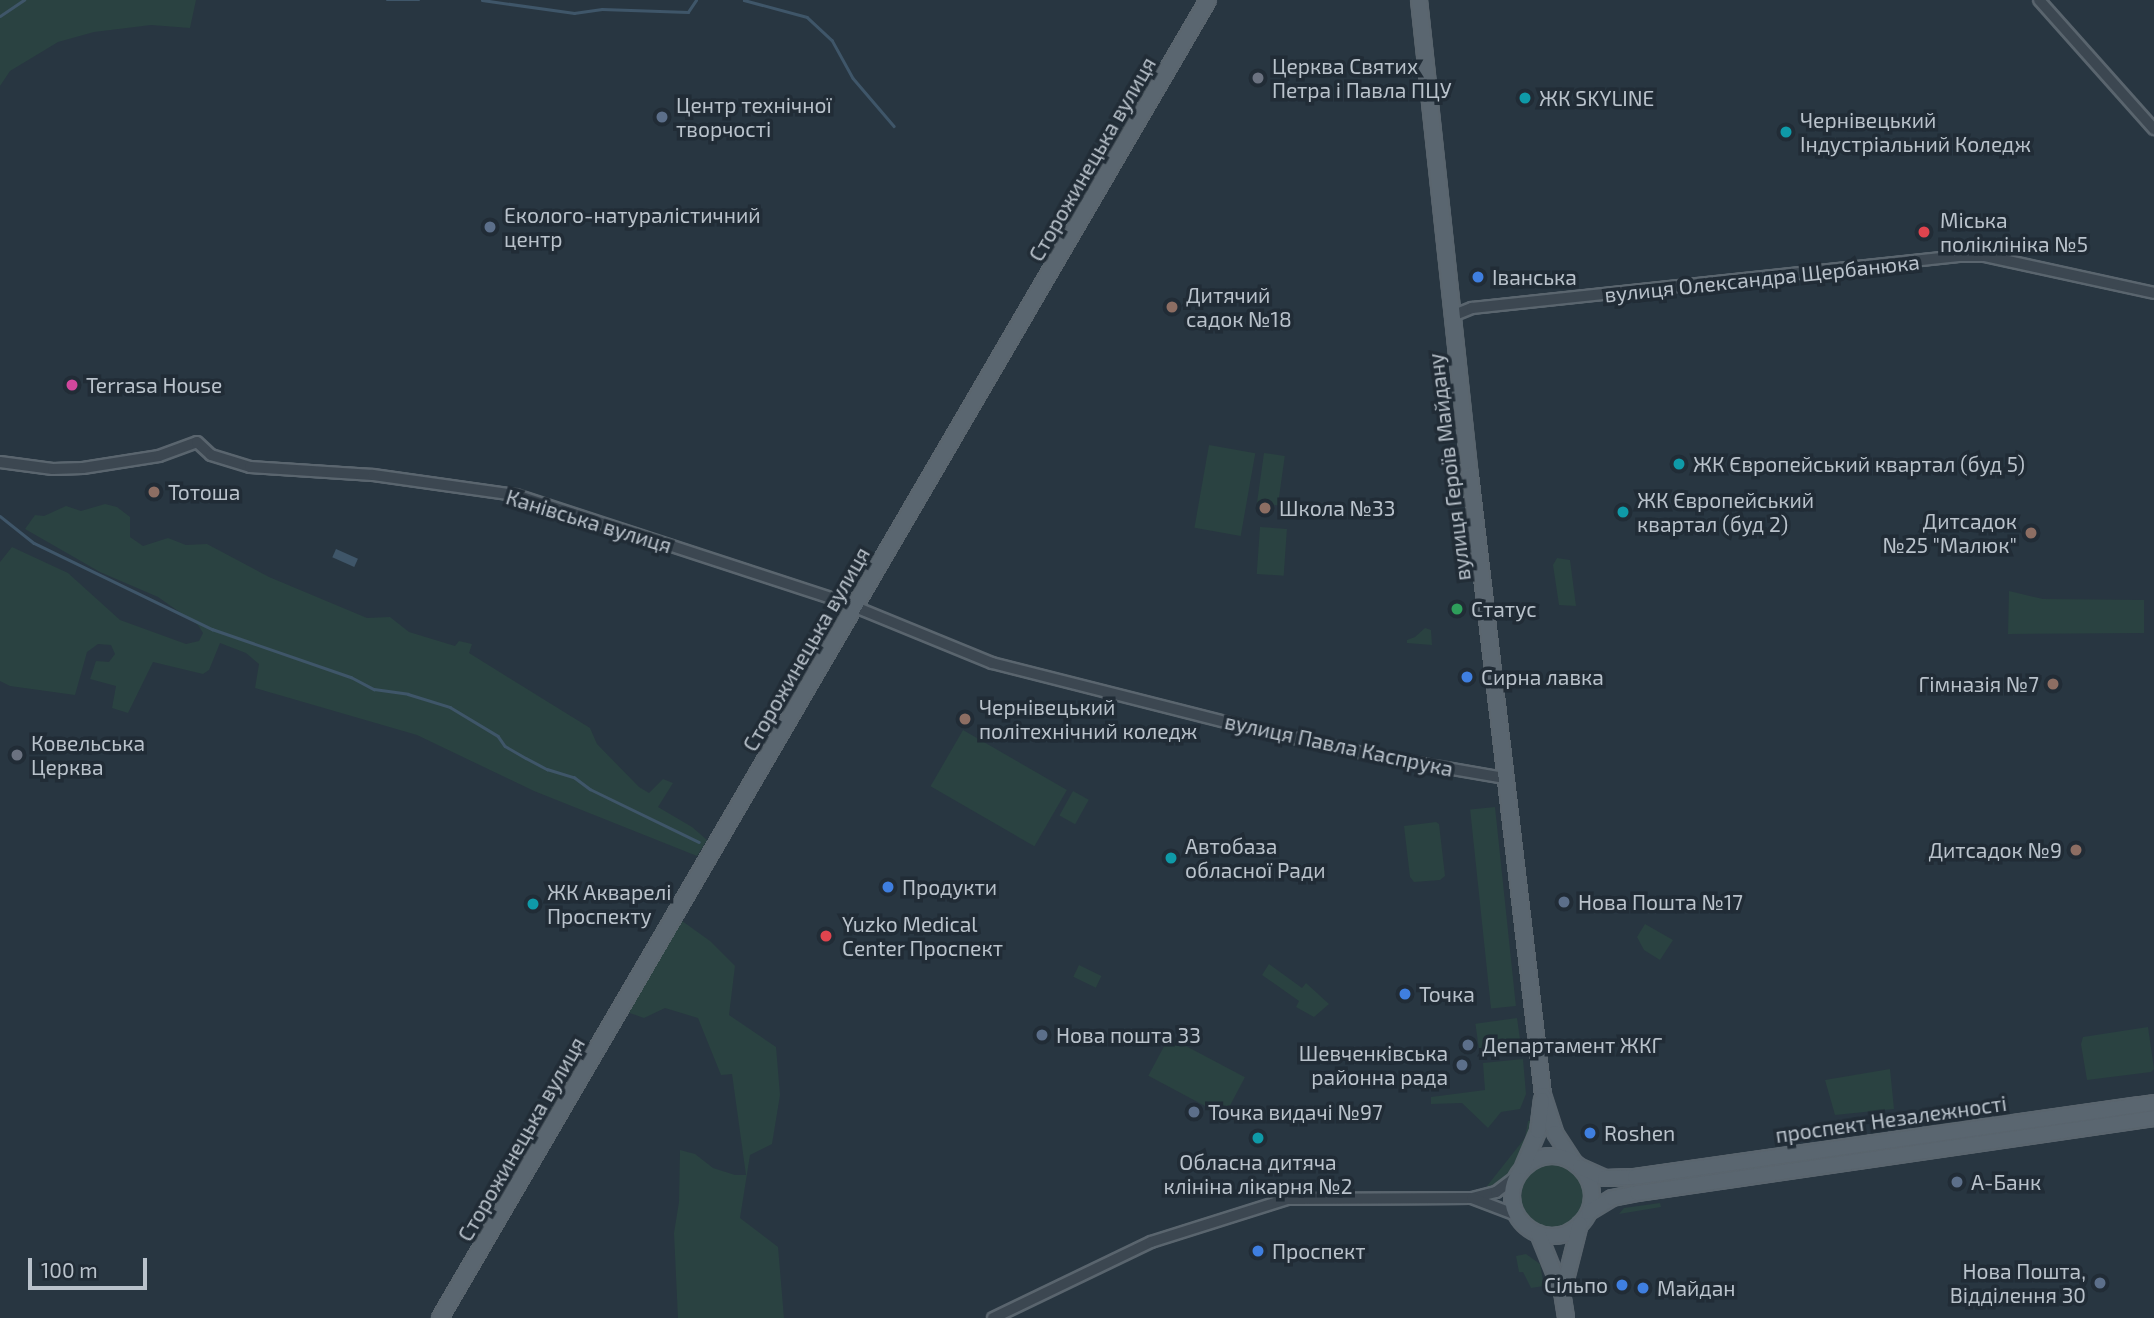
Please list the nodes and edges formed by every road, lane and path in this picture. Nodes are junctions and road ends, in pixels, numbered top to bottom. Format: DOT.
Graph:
graph roads {
  1 [pos="1208,0"];
  2 [pos="1419,0"];
  3 [pos="2039,0"];
  4 [pos="2154,129"];
  5 [pos="2154,293"];
  6 [pos="1452,316"];
  7 [pos="0,462"];
  8 [pos="855,606"];
  9 [pos="1505,778"];
  10 [pos="1543,1095"];
  11 [pos="2154,1103"];
  12 [pos="2154,1118"];
  13 [pos="1577,1164"];
  14 [pos="1519,1172"];
  15 [pos="1472,1198"];
  16 [pos="1519,1216"];
  17 [pos="1585,1218"];
  18 [pos="1538,1233"];
  19 [pos="1562,1292"];
  20 [pos="440,1318"];
  21 [pos="993,1318"];
  22 [pos="1566,1318"];
  1 -- 8 [label="main road, Сторожинецька вулиця"];
  2 -- 6 [label="main road, вулиця Героїв Майдану"];
  3 -- 4 [label="street"];
  5 -- 6 [label="street, вулиця Олександра Щербанюка"];
  6 -- 9 [label="main road, вулиця Героїв Майдану"];
  7 -- 8 [label="street, Канівська вулиця"];
  8 -- 9 [label="street, вулиця Павла Каспрука"];
  8 -- 20 [label="main road, Сторожинецька вулиця"];
  9 -- 10 [label="main road, вулиця Героїв Майдану"];
  10 -- 13 [label="main road"];
  10 -- 14 [label="main road"];
  11 -- 13 [label="main road, проспект Незалежності"];
  12 -- 17 [label="main road, проспект Незалежності"];
  13 -- 14 [label="main road"];
  13 -- 17 [label="main road"];
  14 -- 15 [label="street"];
  14 -- 16 [label="main road"];
  15 -- 16 [label="street"];
  15 -- 21 [label="street"];
  16 -- 18 [label="main road"];
  17 -- 18 [label="main road"];
  17 -- 19 [label="main road"];
  18 -- 19 [label="main road"];
  19 -- 22 [label="main road"];
}
